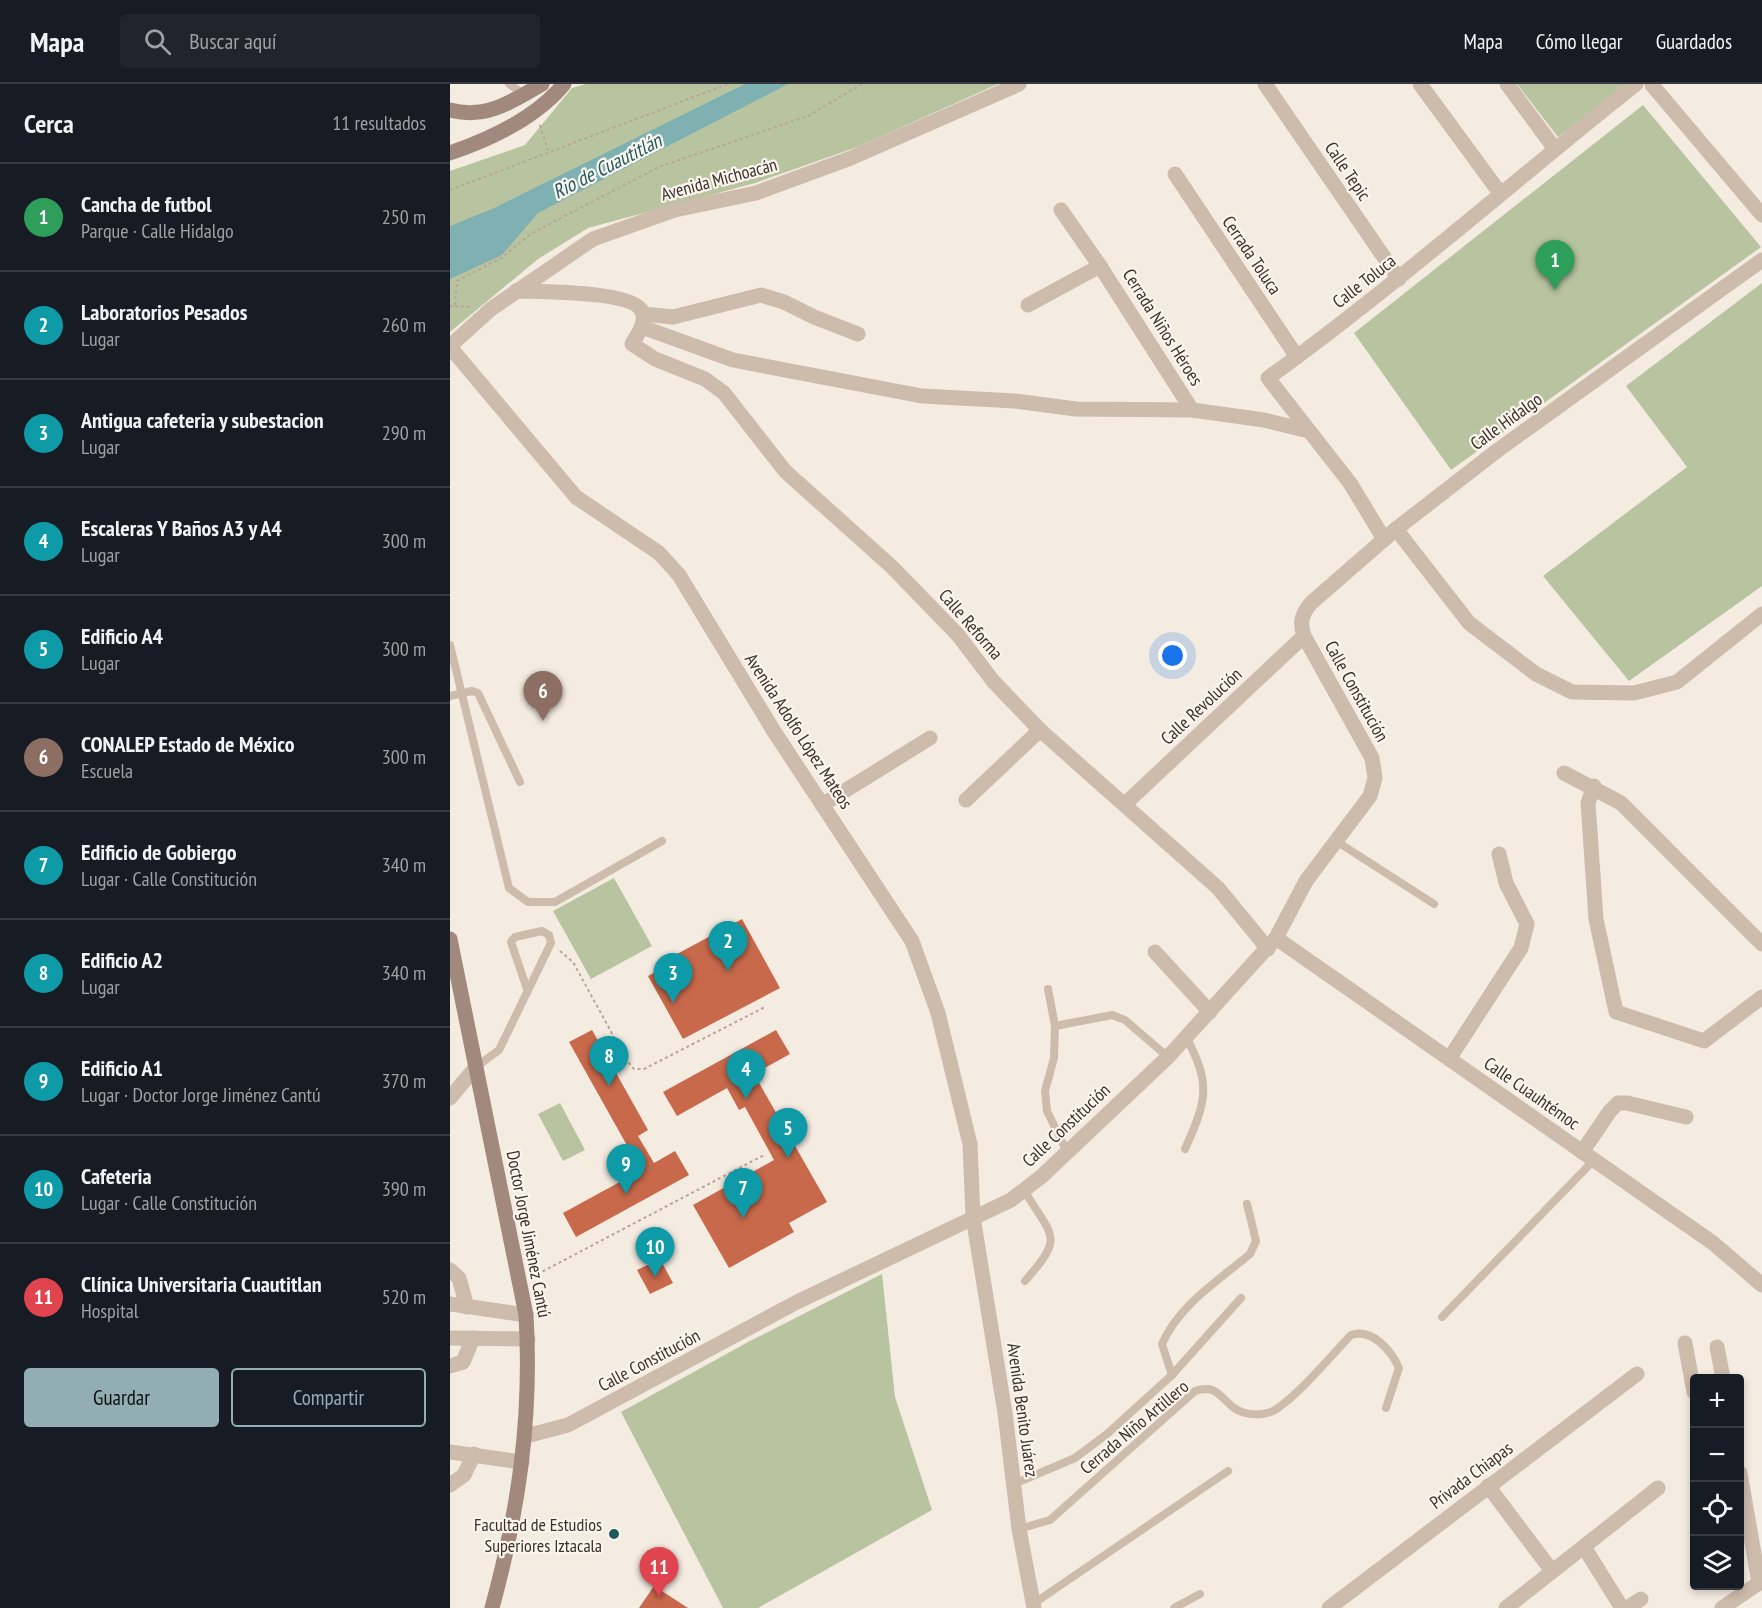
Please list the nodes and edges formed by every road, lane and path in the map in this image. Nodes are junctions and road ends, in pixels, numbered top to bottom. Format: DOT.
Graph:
graph roads {
  1 [pos="509,84"];
  2 [pos="543,84"];
  3 [pos="564,84"];
  4 [pos="728,84"];
  5 [pos="862,84"];
  6 [pos="1019,84"];
  7 [pos="1264,84"];
  8 [pos="1420,84"];
  9 [pos="1507,84"];
  10 [pos="1637,84"];
  11 [pos="1653,84"];
  12 [pos="524,94"];
  13 [pos="450,110"];
  14 [pos="535,111"];
  15 [pos="1555,149"];
  16 [pos="548,151"];
  17 [pos="450,153"];
  18 [pos="1175,174"];
  19 [pos="450,190"];
  20 [pos="1500,193"];
  21 [pos="1061,210"];
  22 [pos="1762,215"];
  23 [pos="1762,260"];
  24 [pos="1100,266"];
  25 [pos="1399,279"];
  26 [pos="516,291"];
  27 [pos="1028,305"];
  28 [pos="450,306"];
  29 [pos="642,320"];
  30 [pos="858,334"];
  31 [pos="450,346"];
  32 [pos="1297,357"];
  33 [pos="1192,410"];
  34 [pos="1309,431"];
  35 [pos="1390,534"];
  36 [pos="1762,614"];
  37 [pos="1304,636"];
  38 [pos="450,645"];
  39 [pos="461,694"];
  40 [pos="450,696"];
  41 [pos="1040,729"];
  42 [pos="930,738"];
  43 [pos="1564,773"];
  44 [pos="520,782"];
  45 [pos="1594,786"];
  46 [pos="966,800"];
  47 [pos="1125,804"];
  48 [pos="822,805"];
  49 [pos="662,841"];
  50 [pos="1336,841"];
  51 [pos="1499,854"];
  52 [pos="1434,904"];
  53 [pos="450,939"];
  54 [pos="551,943"];
  55 [pos="1272,944"];
  56 [pos="1762,944"];
  57 [pos="1155,952"];
  58 [pos="527,989"];
  59 [pos="1048,989"];
  60 [pos="1762,998"];
  61 [pos="765,1007"];
  62 [pos="1210,1012"];
  63 [pos="1055,1026"];
  64 [pos="1186,1038"];
  65 [pos="1168,1057"];
  66 [pos="1449,1059"];
  67 [pos="476,1067"];
  68 [pos="450,1096"];
  69 [pos="1686,1117"];
  70 [pos="1185,1149"];
  71 [pos="1067,1152"];
  72 [pos="764,1155"];
  73 [pos="1588,1156"];
  74 [pos="1024,1190"];
  75 [pos="1247,1204"];
  76 [pos="973,1217"];
  77 [pos="450,1270"];
  78 [pos="1024,1281"];
  79 [pos="521,1282"];
  80 [pos="1762,1285"];
  81 [pos="1241,1298"];
  82 [pos="450,1304"];
  83 [pos="467,1306"];
  84 [pos="526,1315"];
  85 [pos="1442,1317"];
  86 [pos="450,1338"];
  87 [pos="473,1338"];
  88 [pos="528,1340"];
  89 [pos="1685,1343"];
  90 [pos="1717,1347"];
  91 [pos="450,1366"];
  92 [pos="1636,1374"];
  93 [pos="1691,1374"];
  94 [pos="1722,1374"];
  95 [pos="1172,1375"];
  96 [pos="1386,1408"];
  97 [pos="526,1436"];
  98 [pos="450,1452"];
  99 [pos="474,1454"];
  100 [pos="522,1462"];
  101 [pos="1228,1471"];
  102 [pos="1742,1482"];
  103 [pos="1014,1484"];
  104 [pos="450,1485"];
  105 [pos="1488,1486"];
  106 [pos="1658,1488"];
  107 [pos="1019,1529"];
  108 [pos="1584,1547"];
  109 [pos="1552,1571"];
  110 [pos="1761,1582"];
  111 [pos="1200,1594"];
  112 [pos="1729,1598"];
  113 [pos="1641,1599"];
  114 [pos="1034,1606"];
  115 [pos="492,1608"];
  116 [pos="1174,1608"];
  117 [pos="1329,1608"];
  118 [pos="1506,1608"];
  119 [pos="1622,1608"];
  120 [pos="1627,1608"];
  1 -- 12 [label="lane"];
  2 -- 12 [label="main road"];
  3 -- 14 [label="main road"];
  4 -- 16 [label="path"];
  5 -- 28 [label="path"];
  6 -- 26 [label="street, Avenida Michoacán"];
  7 -- 25 [label="street, Calle Tepic"];
  8 -- 20 [label="street"];
  9 -- 15 [label="street"];
  10 -- 11 [label="street, Calle Toluca"];
  10 -- 15 [label="street, Calle Toluca"];
  11 -- 22 [label="street"];
  12 -- 13 [label="main road"];
  14 -- 16 [label="path"];
  14 -- 17 [label="main road"];
  15 -- 20 [label="street, Calle Toluca"];
  16 -- 19 [label="path"];
  18 -- 32 [label="street, Cerrada Toluca"];
  20 -- 25 [label="street, Calle Toluca"];
  21 -- 24 [label="street, Cerrada Niños Héroes"];
  23 -- 35 [label="street, Calle Hidalgo"];
  24 -- 27 [label="street, Cerrada Niños Héroes"];
  24 -- 33 [label="street, Cerrada Niños Héroes"];
  25 -- 32 [label="street, Calle Toluca"];
  26 -- 29 [label="street"];
  26 -- 31 [label="street, Avenida Michoacán"];
  29 -- 30 [label="street"];
  29 -- 33 [label="street"];
  29 -- 41 [label="street, Calle Reforma"];
  31 -- 48 [label="street, Avenida Adolfo López Mateos"];
  32 -- 34 [label="street, Calle Toluca"];
  33 -- 34 [label="street"];
  34 -- 35 [label="street, Calle Toluca"];
  35 -- 36 [label="street, Calle Toluca"];
  35 -- 37 [label="street, Calle Hidalgo"];
  37 -- 47 [label="street, Calle Revolución"];
  37 -- 50 [label="street, Calle Constitución"];
  38 -- 39 [label="lane"];
  39 -- 40 [label="lane"];
  39 -- 44 [label="lane"];
  39 -- 49 [label="lane"];
  41 -- 46 [label="street"];
  41 -- 47 [label="street, Calle Reforma"];
  42 -- 48 [label="street"];
  43 -- 45 [label="street"];
  45 -- 56 [label="street"];
  45 -- 60 [label="street"];
  47 -- 55 [label="street, Calle Reforma"];
  48 -- 76 [label="street, Avenida Adolfo López Mateos"];
  50 -- 52 [label="lane"];
  50 -- 55 [label="street, Calle Constitución"];
  51 -- 66 [label="street"];
  53 -- 67 [label="main road, Doctor Jorge Jiménez Cantú"];
  54 -- 58 [label="lane"];
  54 -- 58 [label="lane"];
  54 -- 61 [label="path"];
  55 -- 62 [label="street, Calle Constitución"];
  55 -- 66 [label="street, Calle Cuauhtémoc"];
  57 -- 62 [label="street"];
  58 -- 67 [label="lane"];
  59 -- 63 [label="lane"];
  62 -- 64 [label="street, Calle Constitución"];
  63 -- 65 [label="lane"];
  63 -- 71 [label="lane"];
  64 -- 65 [label="street, Calle Constitución"];
  64 -- 70 [label="lane"];
  65 -- 71 [label="street, Calle Constitución"];
  66 -- 73 [label="street, Calle Cuauhtémoc"];
  67 -- 68 [label="street"];
  67 -- 79 [label="main road, Doctor Jorge Jiménez Cantú"];
  69 -- 73 [label="street"];
  71 -- 74 [label="street, Calle Constitución"];
  72 -- 79 [label="path"];
  73 -- 80 [label="street, Calle Cuauhtémoc"];
  73 -- 85 [label="lane"];
  74 -- 76 [label="street, Calle Constitución"];
  74 -- 78 [label="lane"];
  75 -- 95 [label="lane"];
  76 -- 97 [label="street, Calle Constitución"];
  76 -- 103 [label="street, Avenida Benito Juárez"];
  77 -- 83 [label="street"];
  79 -- 84 [label="main road, Doctor Jorge Jiménez Cantú"];
  81 -- 95 [label="lane"];
  82 -- 83 [label="street"];
  83 -- 84 [label="street"];
  84 -- 88 [label="main road, Doctor Jorge Jiménez Cantú"];
  86 -- 87 [label="street"];
  87 -- 88 [label="street"];
  87 -- 91 [label="street"];
  88 -- 97 [label="main road, Doctor Jorge Jiménez Cantú"];
  89 -- 93 [label="street"];
  90 -- 94 [label="street"];
  92 -- 105 [label="street, Privada Chiapas"];
  95 -- 103 [label="lane"];
  96 -- 107 [label="lane, Cerrada Niño Artillero"];
  97 -- 100 [label="main road, Doctor Jorge Jiménez Cantú"];
  98 -- 99 [label="street"];
  99 -- 100 [label="street"];
  99 -- 104 [label="street"];
  100 -- 115 [label="main road, Doctor Jorge Jiménez Cantú"];
  101 -- 114 [label="lane"];
  102 -- 110 [label="street"];
  103 -- 107 [label="street, Avenida Benito Juárez"];
  105 -- 109 [label="street"];
  105 -- 117 [label="street, Privada Chiapas"];
  106 -- 108 [label="street"];
  107 -- 114 [label="street, Avenida Benito Juárez"];
  108 -- 109 [label="street"];
  108 -- 119 [label="street"];
  109 -- 118 [label="street"];
  110 -- 112 [label="street"];
  111 -- 116 [label="lane"];
  113 -- 120 [label="street"];
}
